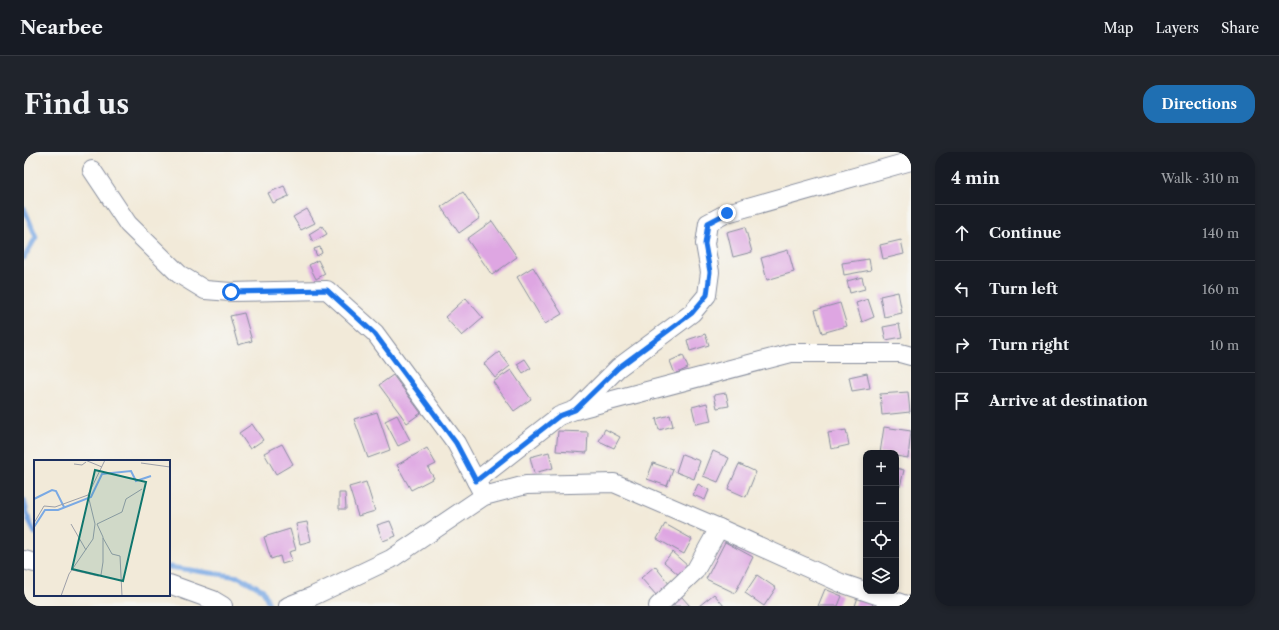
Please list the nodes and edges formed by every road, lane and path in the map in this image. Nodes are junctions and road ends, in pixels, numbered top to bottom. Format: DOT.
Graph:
graph roads {
  1 [pos="911,161"];
  2 [pos="92,170"];
  3 [pos="911,356"];
  4 [pos="575,410"];
  5 [pos="480,489"];
  6 [pos="719,528"];
  7 [pos="24,560"];
  8 [pos="34,563"];
  9 [pos="170,584"];
  10 [pos="223,606"];
  11 [pos="289,606"];
  12 [pos="658,606"];
  13 [pos="909,606"];
  1 -- 4 [label="street"];
  2 -- 5 [label="street"];
  3 -- 4 [label="street"];
  4 -- 5 [label="street"];
  5 -- 6 [label="street"];
  5 -- 11 [label="street"];
  6 -- 12 [label="street"];
  6 -- 13 [label="street"];
  7 -- 8 [label="street"];
  9 -- 10 [label="street"];
}
